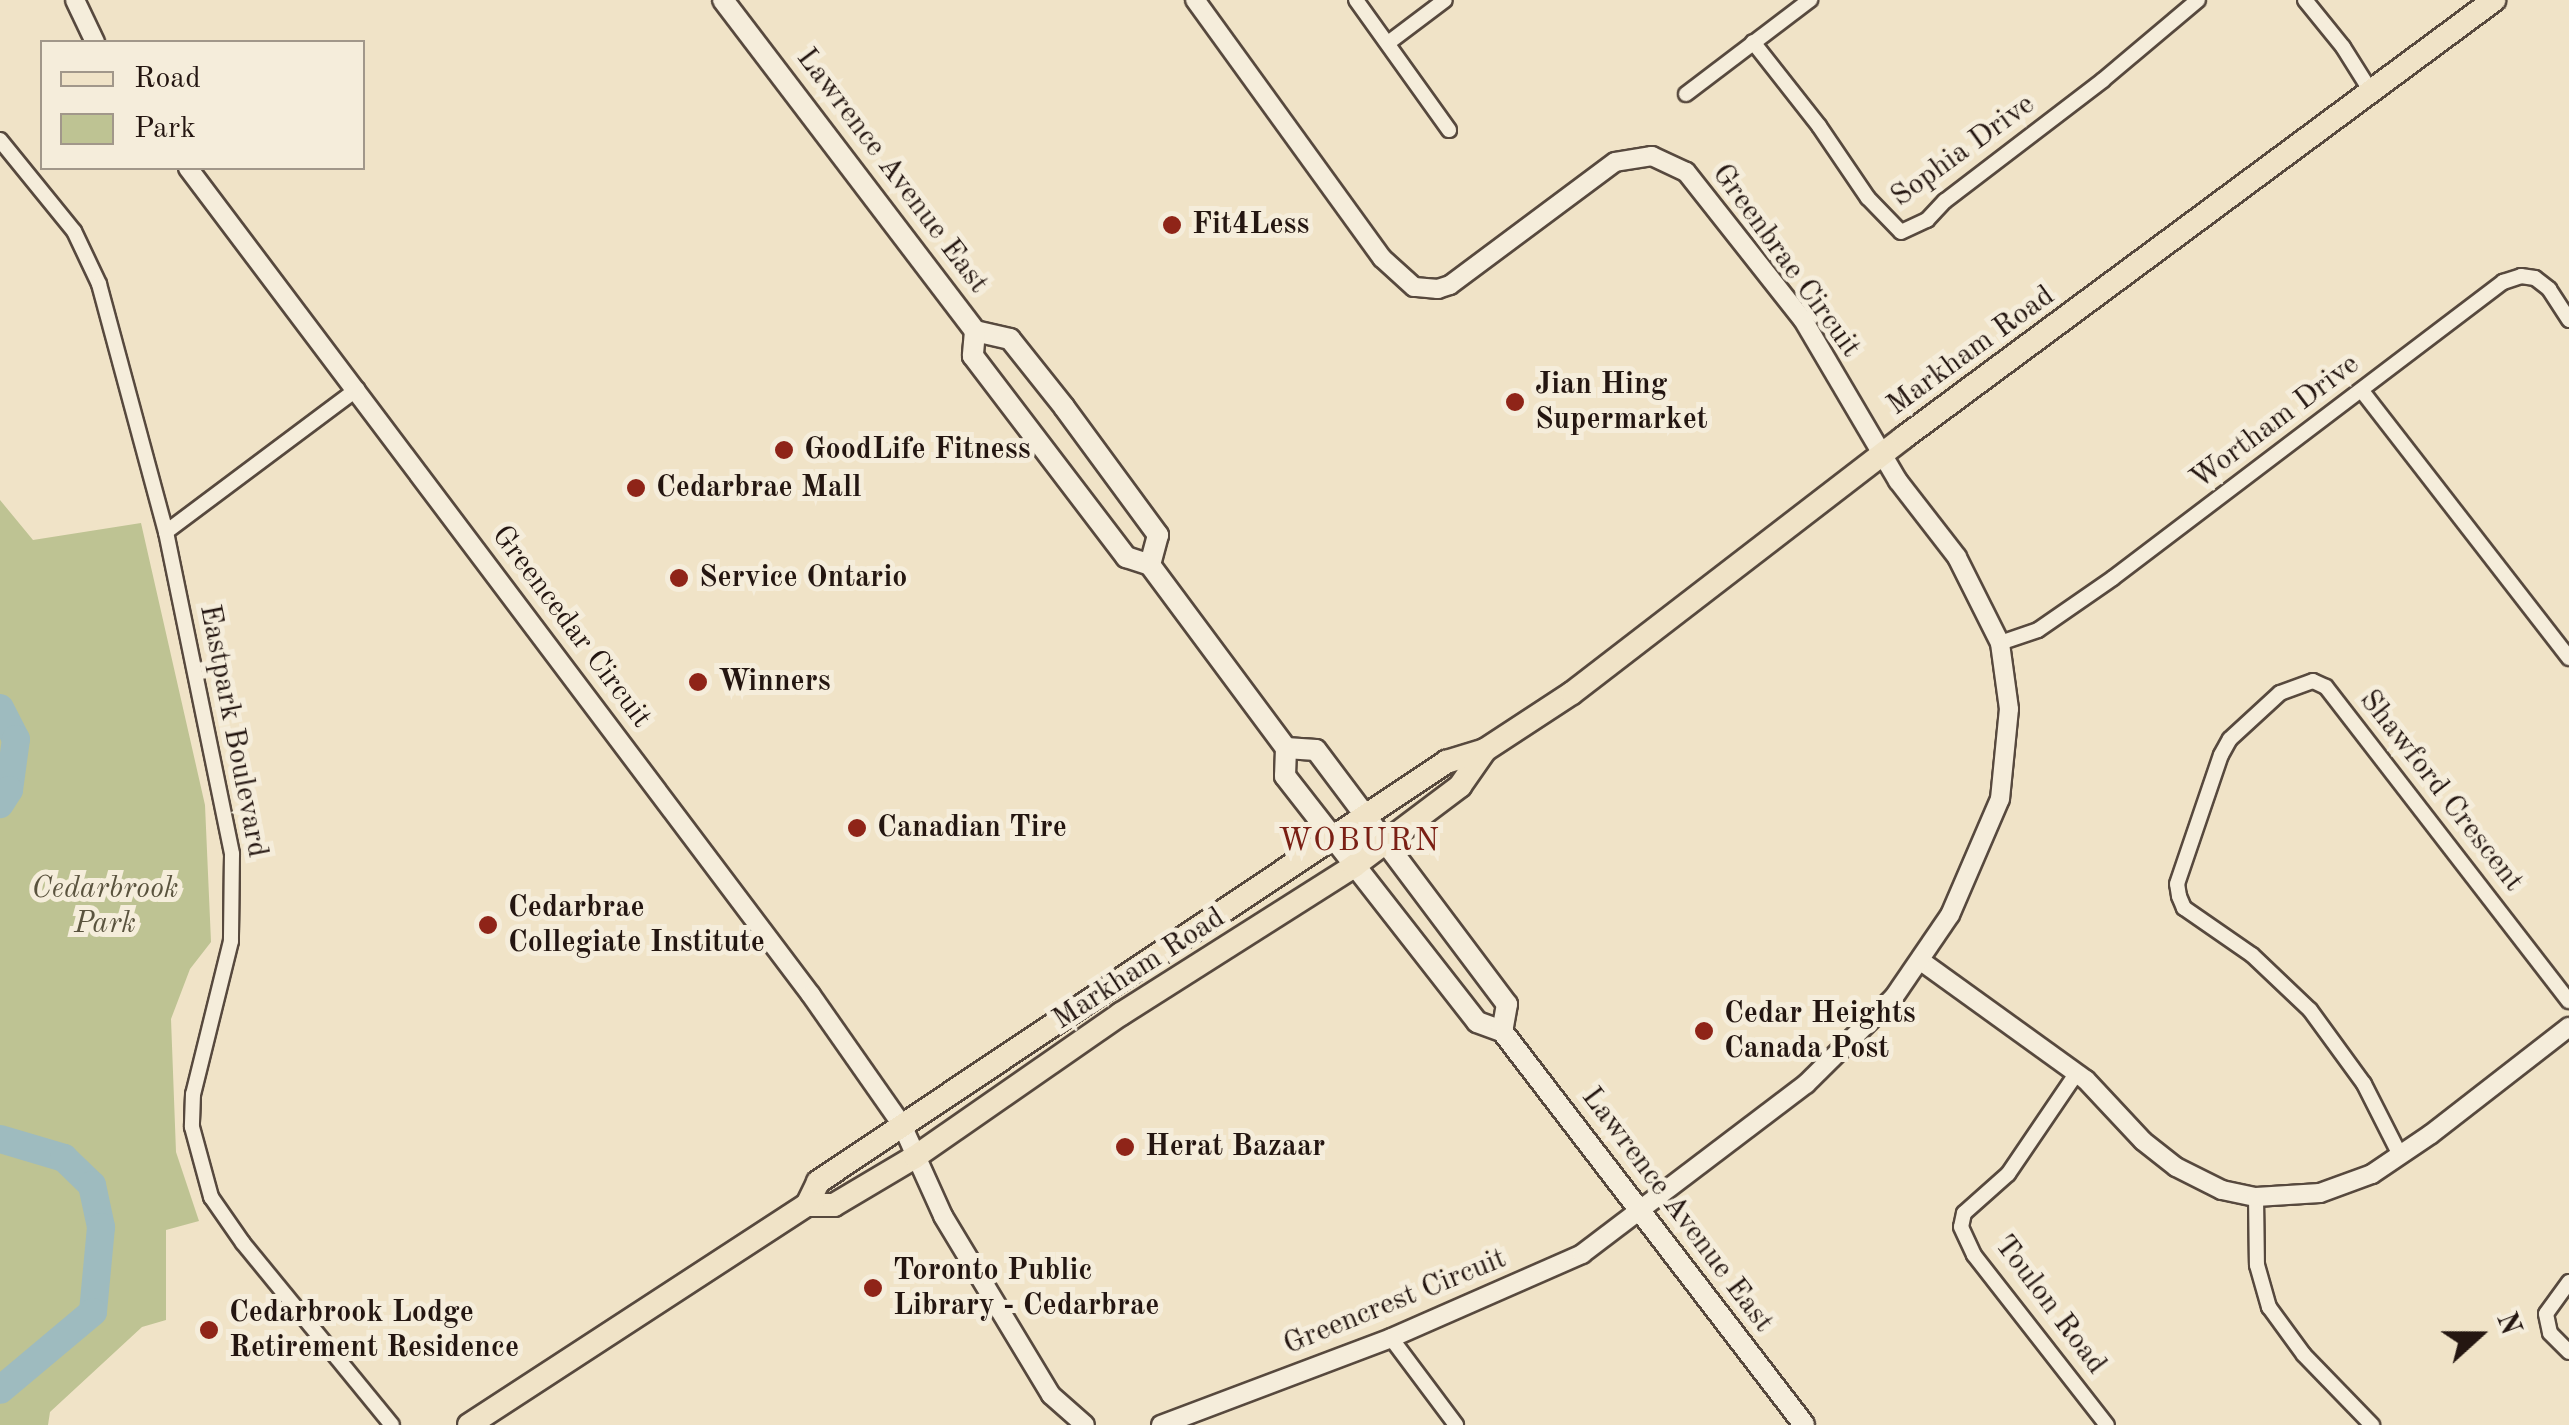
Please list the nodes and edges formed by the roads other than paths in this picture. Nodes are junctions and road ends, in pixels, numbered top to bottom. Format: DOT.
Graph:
graph roads {
  1 [pos="74,0"];
  2 [pos="722,0"];
  3 [pos="1195,0"];
  4 [pos="1356,0"];
  5 [pos="1445,0"];
  6 [pos="1810,0"];
  7 [pos="2198,0"];
  8 [pos="2305,0"];
  9 [pos="2494,0"];
  10 [pos="95,40"];
  11 [pos="1753,42"];
  12 [pos="1388,43"];
  13 [pos="2372,93"];
  14 [pos="1686,94"];
  15 [pos="1450,130"];
  16 [pos="0,140"];
  17 [pos="190,170"];
  18 [pos="2569,320"];
  19 [pos="975,330"];
  20 [pos="357,388"];
  21 [pos="2362,391"];
  22 [pos="1882,454"];
  23 [pos="166,532"];
  24 [pos="1150,566"];
  25 [pos="2000,643"];
  26 [pos="2569,658"];
  27 [pos="1286,748"];
  28 [pos="1484,750"];
  29 [pos="1366,816"];
  30 [pos="1334,839"];
  31 [pos="1385,841"];
  32 [pos="1354,866"];
  33 [pos="1921,961"];
  34 [pos="2569,1001"];
  35 [pos="2569,1027"];
  36 [pos="1502,1031"];
  37 [pos="2076,1074"];
  38 [pos="902,1125"];
  39 [pos="2400,1156"];
  40 [pos="916,1157"];
  41 [pos="2256,1197"];
  42 [pos="807,1204"];
  43 [pos="1640,1212"];
  44 [pos="2569,1282"];
  45 [pos="1391,1338"];
  46 [pos="2569,1352"];
  47 [pos="1078,1424"];
  48 [pos="392,1425"];
  49 [pos="469,1425"];
  50 [pos="1162,1425"];
  51 [pos="1456,1425"];
  52 [pos="1804,1425"];
  53 [pos="2108,1425"];
  54 [pos="2372,1425"];
  1 -- 10 [label="street"];
  2 -- 19 [label="main road, Lawrence Avenue East"];
  3 -- 22 [label="street, Greenbrae Circuit"];
  4 -- 12 [label="street"];
  5 -- 12 [label="street"];
  6 -- 11 [label="street"];
  7 -- 11 [label="street, Sophia Drive"];
  8 -- 13 [label="street"];
  9 -- 13 [label="main road, Markham Road"];
  11 -- 14 [label="street"];
  12 -- 15 [label="street"];
  13 -- 22 [label="main road, Markham Road"];
  16 -- 23 [label="street, Eastpark Boulevard"];
  17 -- 20 [label="street, Greencedar Circuit"];
  18 -- 21 [label="street, Wortham Drive"];
  19 -- 24 [label="main road, Lawrence Avenue East"];
  19 -- 24 [label="main road, Lawrence Avenue East"];
  20 -- 23 [label="street"];
  20 -- 38 [label="street, Greencedar Circuit"];
  21 -- 25 [label="street, Wortham Drive"];
  21 -- 26 [label="street"];
  22 -- 25 [label="street, Greenbrae Circuit"];
  22 -- 28 [label="main road, Markham Road"];
  23 -- 48 [label="street, Eastpark Boulevard"];
  24 -- 27 [label="main road, Lawrence Avenue East"];
  25 -- 33 [label="street, Greenbrae Circuit"];
  27 -- 29 [label="main road, Lawrence Avenue East"];
  27 -- 30 [label="main road, Lawrence Avenue East"];
  28 -- 29 [label="main road, Markham Road"];
  28 -- 31 [label="main road, Markham Road"];
  29 -- 30 [label="main road, Markham Road"];
  29 -- 31 [label="main road, Lawrence Avenue East"];
  30 -- 32 [label="main road, Lawrence Avenue East"];
  30 -- 38 [label="main road, Markham Road"];
  31 -- 32 [label="main road, Markham Road"];
  31 -- 36 [label="main road, Lawrence Avenue East"];
  32 -- 36 [label="main road, Lawrence Avenue East"];
  32 -- 40 [label="main road, Markham Road"];
  33 -- 37 [label="street"];
  33 -- 43 [label="street, Greencrest Circuit"];
  34 -- 39 [label="street, Shawford Crescent"];
  35 -- 39 [label="street"];
  36 -- 43 [label="main road, Lawrence Avenue East"];
  37 -- 41 [label="street"];
  37 -- 53 [label="street, Toulon Road"];
  38 -- 40 [label="street"];
  38 -- 42 [label="main road, Markham Road"];
  39 -- 41 [label="street"];
  40 -- 42 [label="main road, Markham Road"];
  40 -- 47 [label="street"];
  41 -- 54 [label="street"];
  42 -- 49 [label="main road, Markham Road"];
  43 -- 45 [label="street, Greencrest Circuit"];
  43 -- 52 [label="main road, Lawrence Avenue East"];
  44 -- 46 [label="street"];
  45 -- 50 [label="street, Greencrest Circuit"];
  45 -- 51 [label="street"];
}
